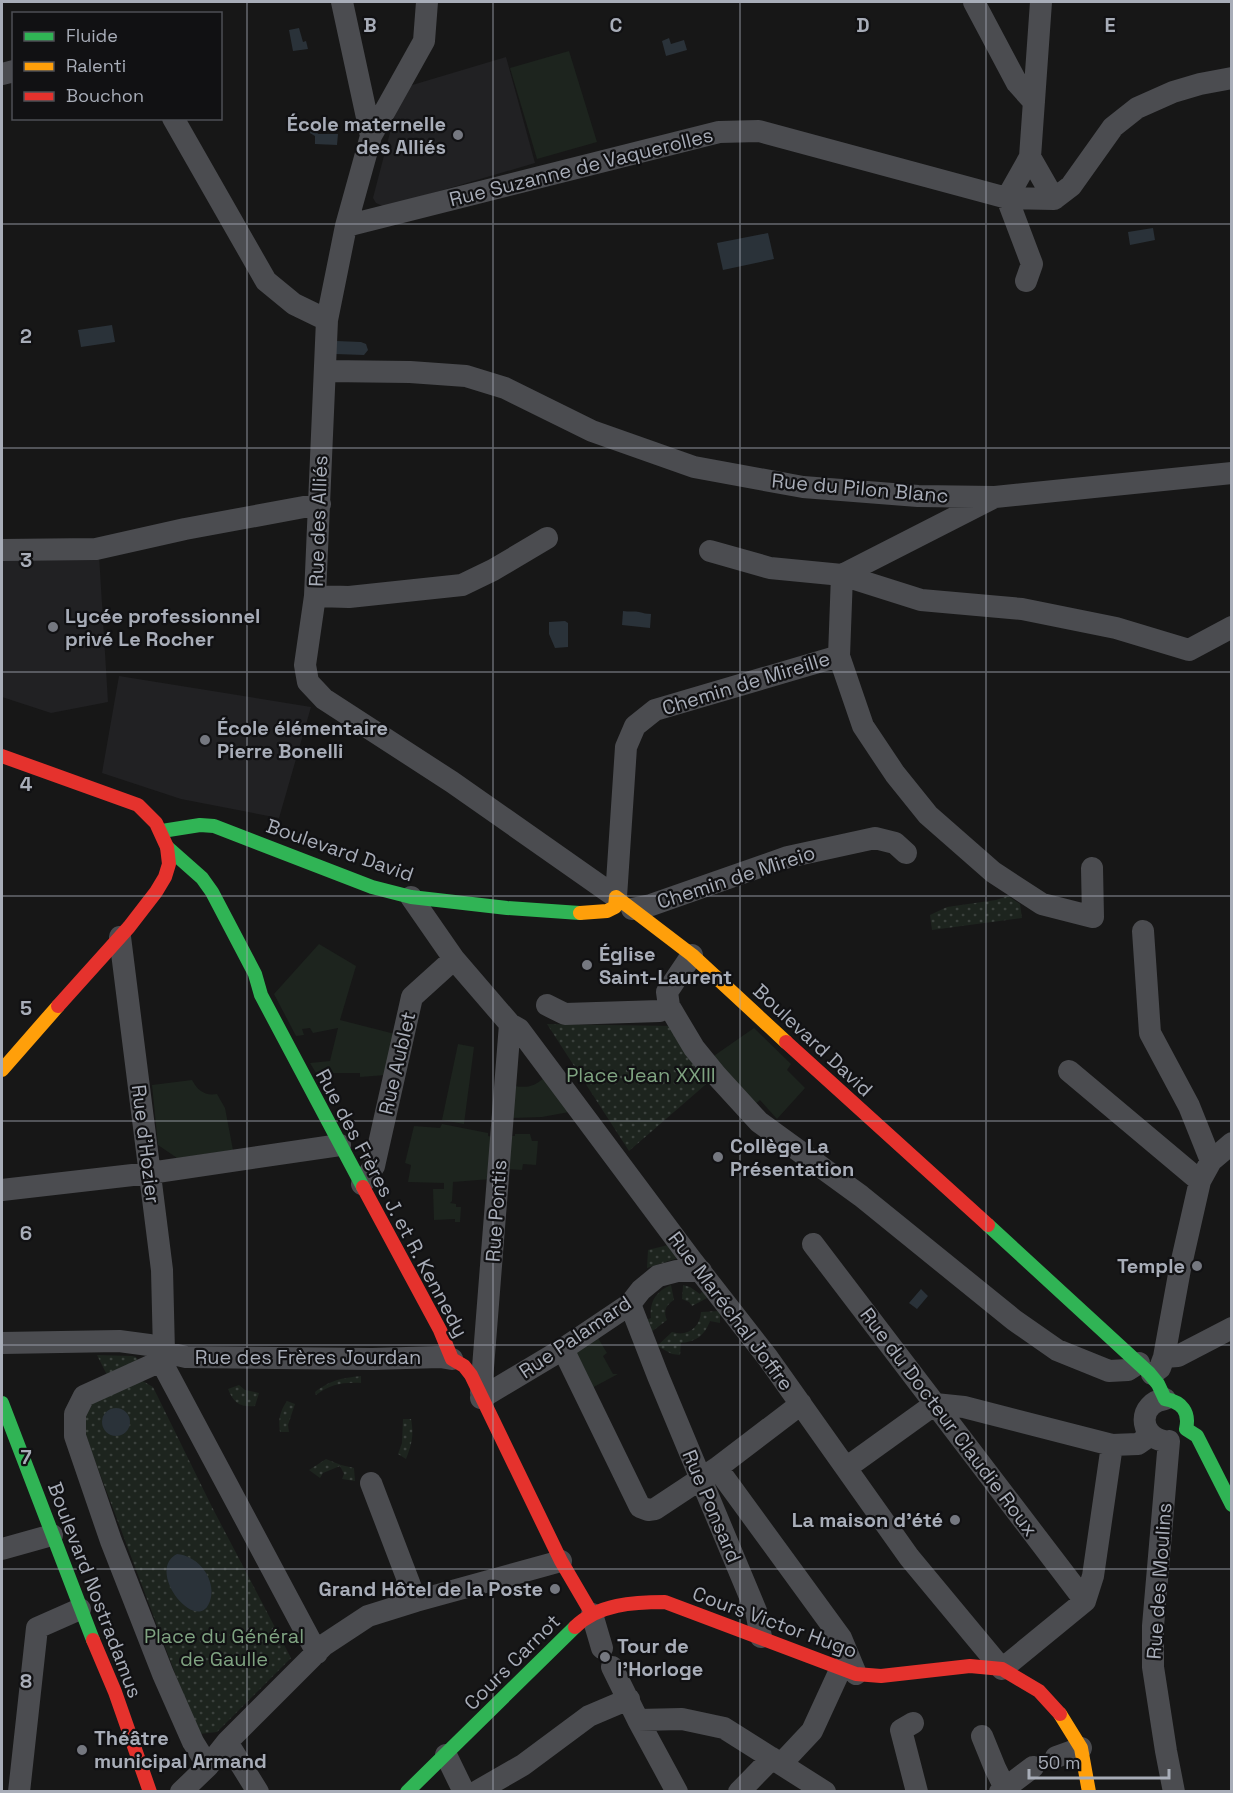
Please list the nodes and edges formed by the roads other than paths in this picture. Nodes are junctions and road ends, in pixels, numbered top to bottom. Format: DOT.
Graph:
graph roads {
  1 [pos="342,2"];
  2 [pos="427,2"];
  3 [pos="974,2"];
  4 [pos="1041,2"];
  5 [pos="1232,78"];
  6 [pos="1034,102"];
  7 [pos="174,120"];
  8 [pos="372,136"];
  9 [pos="1030,158"];
  10 [pos="1007,198"];
  11 [pos="1054,199"];
  12 [pos="346,226"];
  13 [pos="1026,281"];
  14 [pos="327,320"];
  15 [pos="326,371"];
  16 [pos="1232,473"];
  17 [pos="995,497"];
  18 [pos="320,504"];
  19 [pos="547,538"];
  20 [pos="2,550"];
  21 [pos="710,551"];
  22 [pos="842,575"];
  23 [pos="315,596"];
  24 [pos="1232,627"];
  25 [pos="839,656"];
  26 [pos="2,756"];
  27 [pos="162,831"];
  28 [pos="167,847"];
  29 [pos="906,853"];
  30 [pos="1092,868"];
  31 [pos="411,897"];
  32 [pos="624,903"];
  33 [pos="1143,931"];
  34 [pos="120,937"];
  35 [pos="692,955"];
  36 [pos="454,959"];
  37 [pos="547,1005"];
  38 [pos="669,1006"];
  39 [pos="510,1024"];
  40 [pos="2,1070"];
  41 [pos="1070,1071"];
  42 [pos="1232,1143"];
  43 [pos="340,1145"];
  44 [pos="1210,1161"];
  45 [pos="150,1173"];
  46 [pos="1200,1181"];
  47 [pos="362,1184"];
  48 [pos="2,1190"];
  49 [pos="813,1244"];
  50 [pos="701,1271"];
  51 [pos="630,1304"];
  52 [pos="1232,1328"];
  53 [pos="2,1343"];
  54 [pos="563,1349"];
  55 [pos="163,1357"];
  56 [pos="452,1359"];
  57 [pos="1152,1365"];
  58 [pos="481,1398"];
  59 [pos="1165,1399"];
  60 [pos="2,1403"];
  61 [pos="801,1404"];
  62 [pos="935,1404"];
  63 [pos="1169,1435"];
  64 [pos="1112,1445"];
  65 [pos="846,1468"];
  66 [pos="709,1474"];
  67 [pos="371,1483"];
  68 [pos="1232,1505"];
  69 [pos="52,1535"];
  70 [pos="2,1549"];
  71 [pos="561,1561"];
  72 [pos="416,1601"];
  73 [pos="1084,1601"];
  74 [pos="665,1602"];
  75 [pos="80,1609"];
  76 [pos="592,1614"];
  77 [pos="761,1637"];
  78 [pos="317,1653"];
  79 [pos="1002,1669"];
  80 [pos="848,1671"];
  81 [pos="629,1699"];
  82 [pos="638,1720"];
  83 [pos="913,1723"];
  84 [pos="982,1736"];
  85 [pos="227,1742"];
  86 [pos="1081,1748"];
  87 [pos="446,1755"];
  88 [pos="1056,1757"];
  89 [pos="776,1761"];
  90 [pos="208,1766"];
  91 [pos="1032,1767"];
  92 [pos="1003,1790"];
  93 [pos="19,1791"];
  94 [pos="150,1791"];
  95 [pos="181,1791"];
  96 [pos="258,1791"];
  97 [pos="407,1791"];
  98 [pos="464,1791"];
  99 [pos="476,1791"];
  100 [pos="677,1791"];
  101 [pos="739,1791"];
  102 [pos="825,1791"];
  103 [pos="917,1791"];
  104 [pos="1089,1791"];
  105 [pos="1174,1791"];
  1 -- 8 [label="street"];
  2 -- 8 [label="street, Rue des Alliés"];
  3 -- 6 [label="street"];
  4 -- 6 [label="street"];
  5 -- 11 [label="street"];
  6 -- 9 [label="street"];
  7 -- 14 [label="street"];
  8 -- 12 [label="street, Rue des Alliés"];
  9 -- 10 [label="street"];
  9 -- 11 [label="street"];
  10 -- 11 [label="street, Rue Suzanne de Vaquerolles"];
  10 -- 12 [label="street, Rue Suzanne de Vaquerolles"];
  10 -- 13 [label="street"];
  12 -- 14 [label="street, Rue des Alliés"];
  14 -- 15 [label="street, Rue des Alliés"];
  15 -- 17 [label="street, Rue du Pilon Blanc"];
  15 -- 18 [label="street, Rue des Alliés"];
  16 -- 17 [label="street, Rue du Pilon Blanc"];
  17 -- 22 [label="street"];
  18 -- 20 [label="street"];
  18 -- 23 [label="street, Rue des Alliés"];
  19 -- 23 [label="street"];
  21 -- 22 [label="street"];
  22 -- 24 [label="street"];
  22 -- 25 [label="street, Chemin de Mireille"];
  23 -- 32 [label="street, Rue des Alliés"];
  25 -- 30 [label="street"];
  25 -- 32 [label="street, Chemin de Mireille"];
  26 -- 27 [label="street"];
  27 -- 28 [label="street"];
  27 -- 31 [label="street, Boulevard David"];
  28 -- 34 [label="street"];
  28 -- 43 [label="street, Rue des Frères J. et R. Kennedy"];
  29 -- 32 [label="street, Chemin de Mireio"];
  31 -- 32 [label="street, Boulevard David"];
  31 -- 36 [label="street"];
  32 -- 35 [label="street, Boulevard David"];
  33 -- 44 [label="street"];
  34 -- 40 [label="street"];
  34 -- 45 [label="street, Rue d'Hozier"];
  35 -- 38 [label="street"];
  35 -- 57 [label="street, Boulevard David"];
  36 -- 39 [label="street, Rue Maréchal Joffre"];
  36 -- 47 [label="street, Rue Aublet"];
  37 -- 38 [label="street"];
  38 -- 57 [label="street"];
  39 -- 50 [label="street, Rue Maréchal Joffre"];
  39 -- 58 [label="street, Rue Pontis"];
  41 -- 46 [label="street"];
  42 -- 44 [label="street"];
  43 -- 45 [label="street"];
  43 -- 47 [label="street, Rue des Frères J. et R. Kennedy"];
  44 -- 46 [label="street"];
  45 -- 48 [label="street"];
  45 -- 55 [label="street, Rue d'Hozier"];
  46 -- 57 [label="street"];
  47 -- 56 [label="street, Rue des Frères J. et R. Kennedy"];
  49 -- 62 [label="street, Rue du Docteur Claudie Roux"];
  50 -- 51 [label="street, Rue Palamard"];
  50 -- 61 [label="street, Rue Maréchal Joffre"];
  51 -- 54 [label="street, Rue Palamard"];
  51 -- 66 [label="street, Rue Ponsard"];
  52 -- 57 [label="street"];
  53 -- 55 [label="street, Rue des Frères Jourdan"];
  54 -- 58 [label="street, Rue Palamard"];
  54 -- 66 [label="street"];
  55 -- 56 [label="street, Rue des Frères Jourdan"];
  55 -- 78 [label="street"];
  55 -- 90 [label="street"];
  56 -- 58 [label="street, Rue des Frères J. et R. Kennedy"];
  57 -- 59 [label="street, Boulevard David"];
  58 -- 71 [label="street, Rue des Frères J. et R. Kennedy"];
  59 -- 63 [label="street"];
  59 -- 63 [label="street"];
  60 -- 69 [label="street, Boulevard Nostradamus"];
  61 -- 65 [label="street, Rue Maréchal Joffre"];
  61 -- 66 [label="street"];
  62 -- 64 [label="street"];
  62 -- 65 [label="street"];
  62 -- 73 [label="street, Rue du Docteur Claudie Roux"];
  63 -- 64 [label="street"];
  63 -- 68 [label="street"];
  63 -- 105 [label="street, Rue des Moulins"];
  64 -- 73 [label="street"];
  65 -- 79 [label="street, Rue Maréchal Joffre"];
  66 -- 77 [label="street, Rue Ponsard"];
  66 -- 80 [label="street"];
  67 -- 72 [label="street"];
  69 -- 70 [label="street"];
  69 -- 75 [label="street, Boulevard Nostradamus"];
  71 -- 72 [label="street"];
  71 -- 76 [label="street, Rue des Frères J. et R. Kennedy"];
  72 -- 78 [label="street"];
  73 -- 79 [label="street"];
  74 -- 76 [label="street, Cours Carnot"];
  74 -- 77 [label="street, Cours Victor Hugo"];
  75 -- 93 [label="street"];
  75 -- 94 [label="street, Boulevard Nostradamus"];
  76 -- 81 [label="street"];
  76 -- 87 [label="street, Cours Carnot"];
  77 -- 80 [label="street, Cours Victor Hugo"];
  78 -- 85 [label="street"];
  79 -- 80 [label="street, Cours Victor Hugo"];
  79 -- 86 [label="street, Cours Victor Hugo"];
  80 -- 89 [label="street"];
  81 -- 82 [label="street"];
  81 -- 99 [label="street"];
  82 -- 89 [label="street"];
  82 -- 100 [label="street"];
  83 -- 103 [label="street"];
  84 -- 92 [label="street"];
  85 -- 90 [label="street"];
  85 -- 96 [label="street"];
  86 -- 88 [label="street"];
  86 -- 104 [label="street, Cours Victor Hugo"];
  87 -- 97 [label="street, Cours Carnot"];
  87 -- 98 [label="street"];
  89 -- 101 [label="street"];
  89 -- 102 [label="street"];
  90 -- 95 [label="street"];
  91 -- 92 [label="street"];
}
